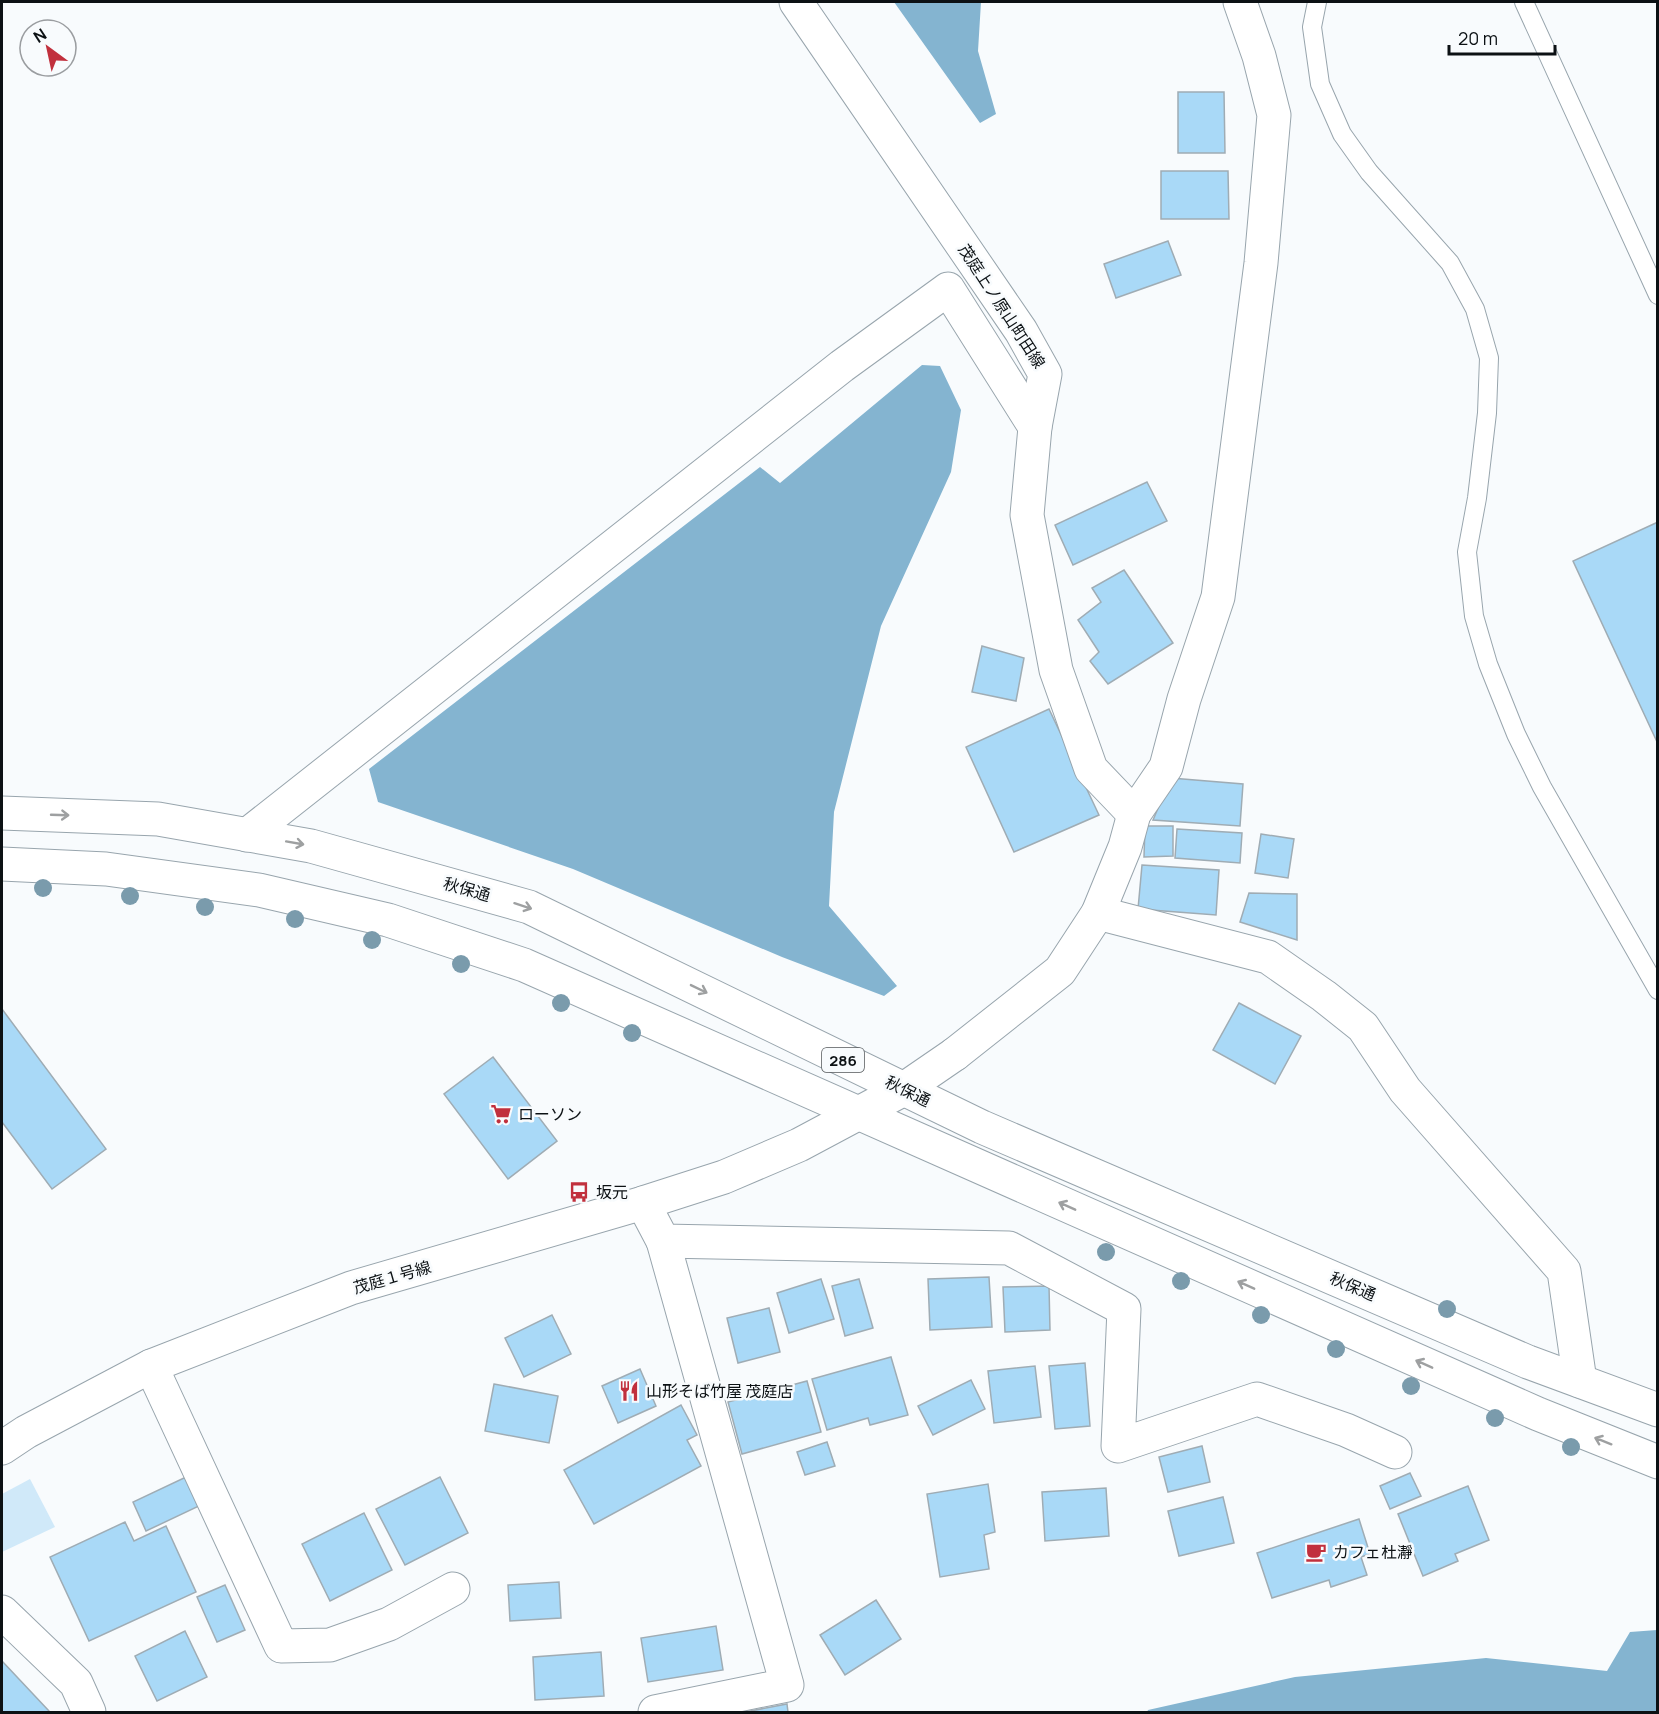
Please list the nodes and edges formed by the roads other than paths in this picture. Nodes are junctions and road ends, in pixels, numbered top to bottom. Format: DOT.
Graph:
graph roads {
  1 [pos="796,2"];
  2 [pos="1240,2"];
  3 [pos="1317,2"];
  4 [pos="1524,2"];
  5 [pos="1658,295"];
  6 [pos="1035,427"];
  7 [pos="2,813"];
  8 [pos="1134,814"];
  9 [pos="247,835"];
  10 [pos="2,864"];
  11 [pos="1098,913"];
  12 [pos="1658,990"];
  13 [pos="904,1089"];
  14 [pos="859,1113"];
  15 [pos="643,1203"];
  16 [pos="663,1241"];
  17 [pos="151,1366"];
  18 [pos="1580,1381"];
  19 [pos="1658,1410"];
  20 [pos="2,1448"];
  21 [pos="1395,1452"];
  22 [pos="1658,1462"];
  23 [pos="453,1589"];
  24 [pos="2,1612"];
  25 [pos="90,1713"];
  26 [pos="655,1713"];
  1 -- 6 [label="main road, 茂庭上ノ原山町田線"];
  2 -- 8 [label="main road, 茂庭１号線"];
  3 -- 12 [label="lane"];
  4 -- 5 [label="lane"];
  6 -- 8 [label="main road, 茂庭上ノ原山町田線"];
  6 -- 9 [label="main road"];
  7 -- 9 [label="main road, 秋保通 / 286, one-way"];
  8 -- 11 [label="main road, 茂庭１号線"];
  9 -- 13 [label="main road, 秋保通 / 286, one-way"];
  10 -- 14 [label="main road, 286"];
  11 -- 13 [label="main road, 茂庭１号線"];
  11 -- 18 [label="main road"];
  13 -- 14 [label="main road, 茂庭１号線"];
  13 -- 18 [label="main road, 秋保通 / 286"];
  14 -- 15 [label="main road, 茂庭１号線"];
  22 -- 14 [label="main road, 286, one-way"];
  15 -- 16 [label="main road"];
  15 -- 17 [label="main road, 茂庭１号線"];
  16 -- 21 [label="main road"];
  16 -- 26 [label="main road"];
  17 -- 20 [label="main road, 茂庭１号線"];
  17 -- 23 [label="main road"];
  18 -- 19 [label="main road, 秋保通 / 286"];
  24 -- 25 [label="main road"];
}
